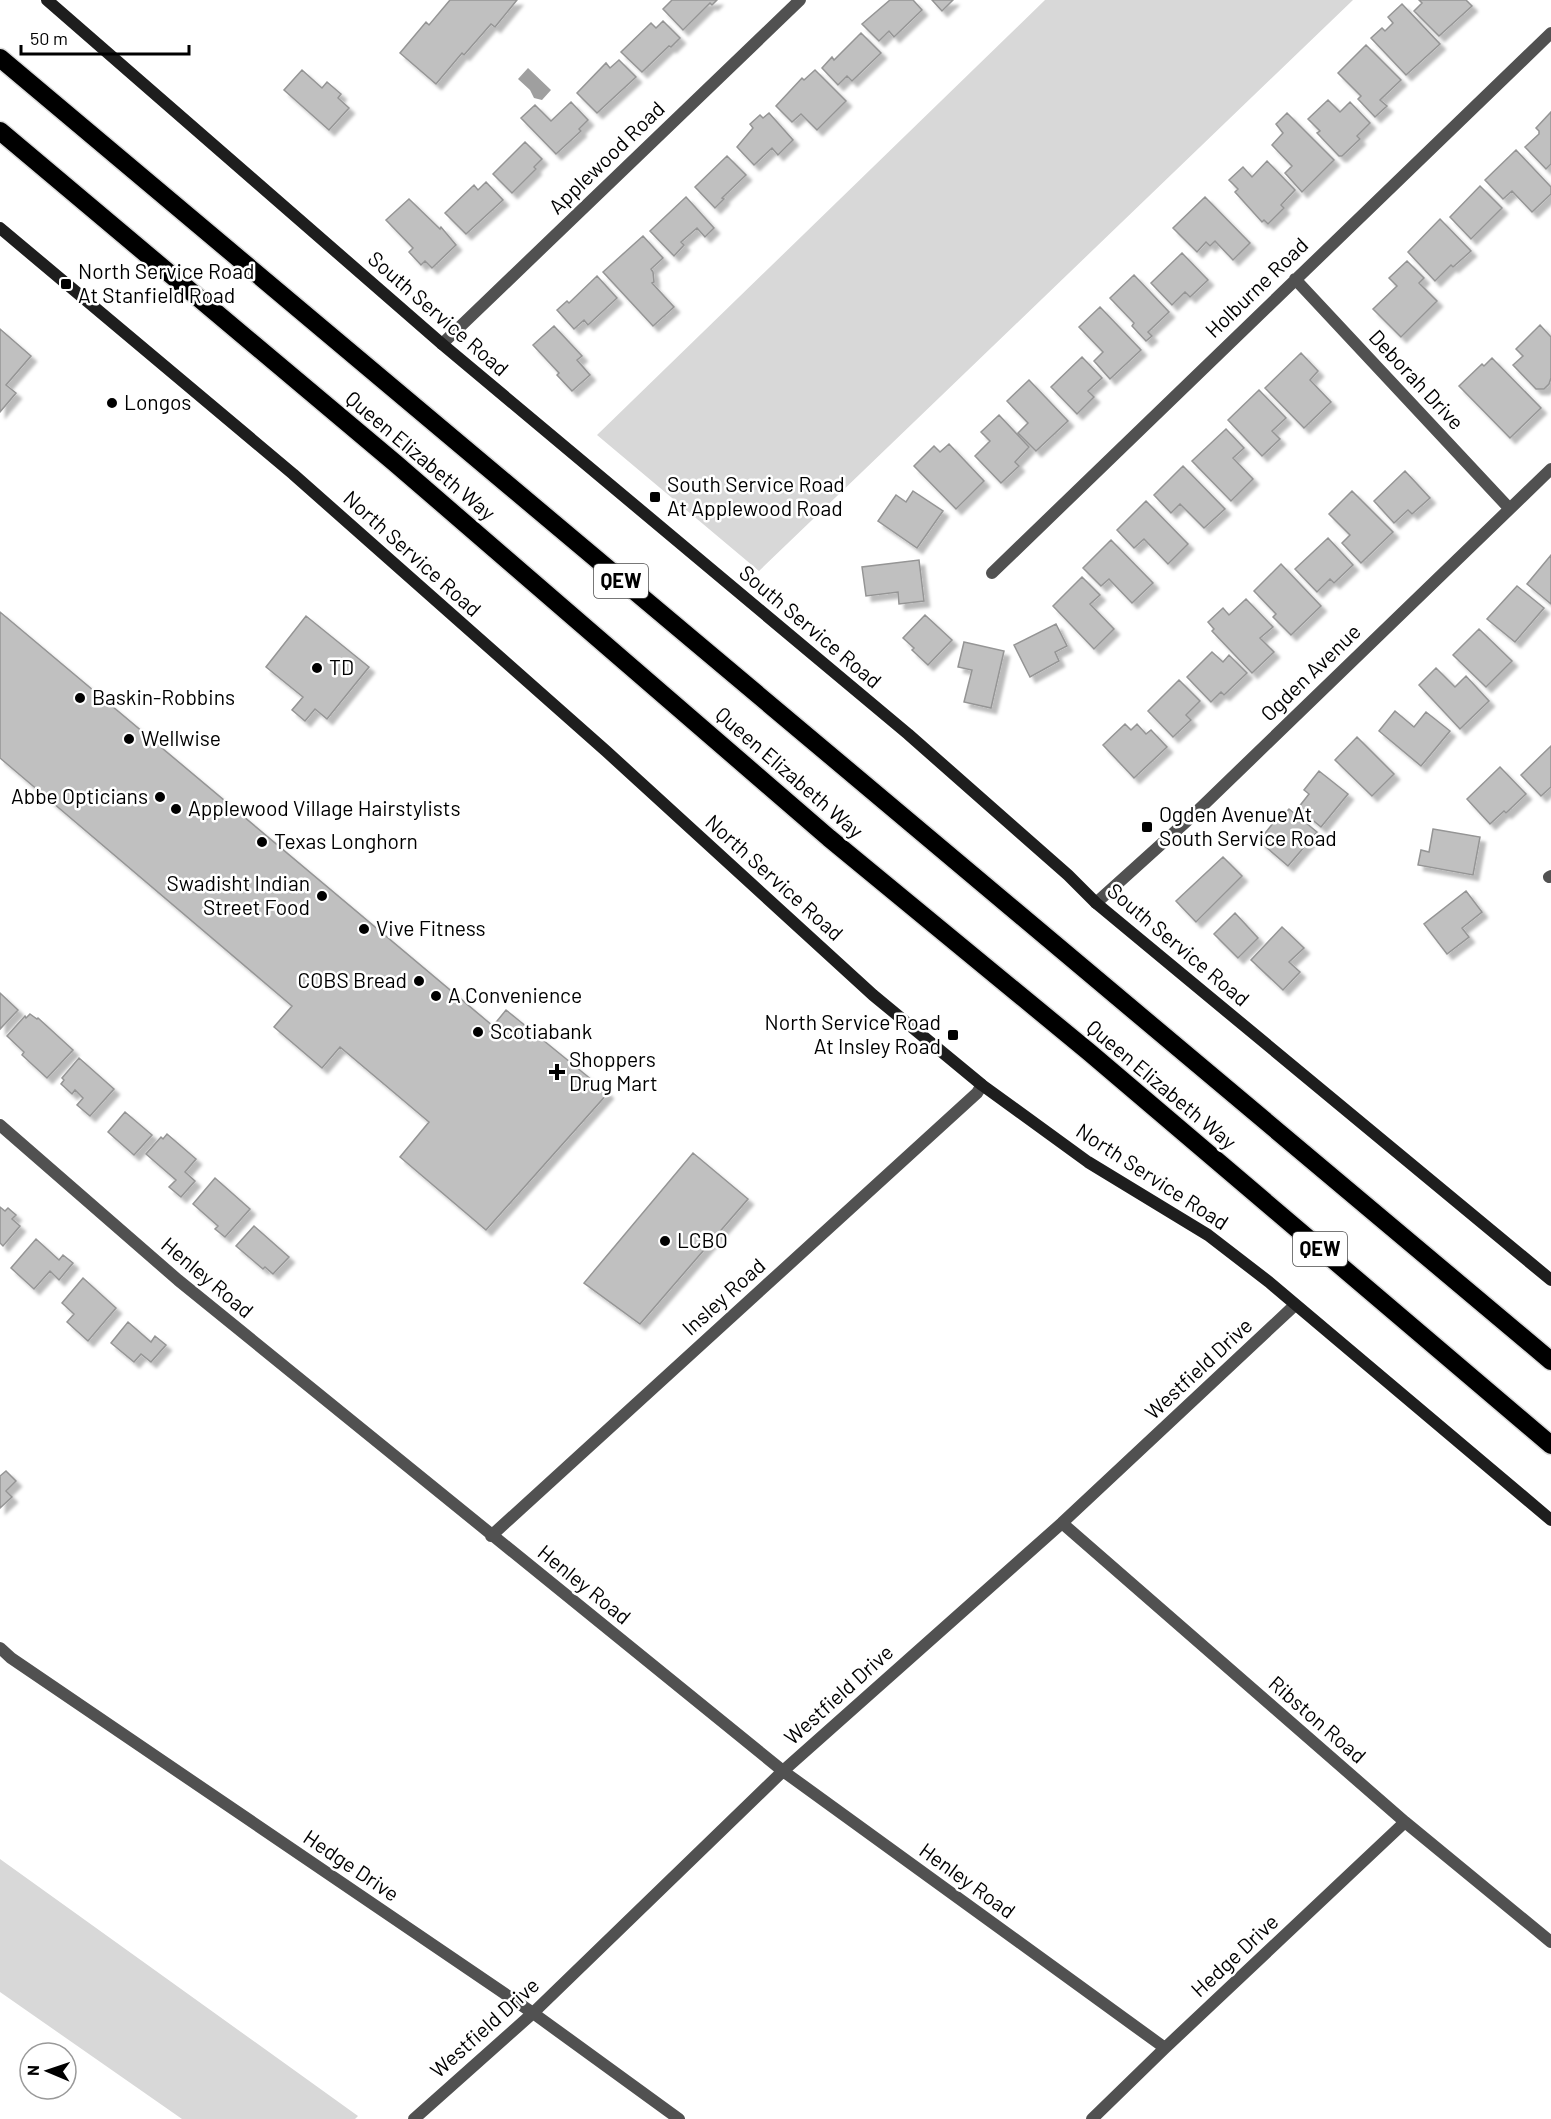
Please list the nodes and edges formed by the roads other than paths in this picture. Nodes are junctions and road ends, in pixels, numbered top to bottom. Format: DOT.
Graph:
graph roads {
  1 [pos="47,0"];
  2 [pos="800,0"];
  3 [pos="1551,33"];
  4 [pos="0,58"];
  5 [pos="0,131"];
  6 [pos="0,228"];
  7 [pos="1295,279"];
  8 [pos="442,344"];
  9 [pos="1551,469"];
  10 [pos="1509,508"];
  11 [pos="992,573"];
  12 [pos="1096,903"];
  13 [pos="982,1085"];
  14 [pos="0,1125"];
  15 [pos="1551,1280"];
  16 [pos="1295,1305"];
  17 [pos="1551,1361"];
  18 [pos="1551,1445"];
  19 [pos="1551,1520"];
  20 [pos="1062,1523"];
  21 [pos="491,1536"];
  22 [pos="0,1648"];
  23 [pos="783,1771"];
  24 [pos="1405,1822"];
  25 [pos="1551,1942"];
  26 [pos="533,2013"];
  27 [pos="1165,2048"];
  28 [pos="414,2119"];
  29 [pos="679,2119"];
  30 [pos="1092,2119"];
  1 -- 8 [label="main road, South Service Road"];
  2 -- 8 [label="street, Applewood Road"];
  3 -- 7 [label="street, Holburne Road"];
  4 -- 17 [label="highway, Queen Elizabeth Way / QEW"];
  5 -- 18 [label="highway, Queen Elizabeth Way / QEW"];
  6 -- 13 [label="main road, North Service Road"];
  7 -- 10 [label="street, Deborah Drive"];
  7 -- 11 [label="street, Holburne Road"];
  8 -- 12 [label="main road, South Service Road"];
  9 -- 10 [label="street, Ogden Avenue"];
  10 -- 12 [label="street, Ogden Avenue"];
  12 -- 15 [label="main road, South Service Road"];
  13 -- 16 [label="main road, North Service Road"];
  13 -- 21 [label="street, Insley Road"];
  14 -- 21 [label="street, Henley Road"];
  16 -- 19 [label="main road, North Service Road"];
  16 -- 20 [label="street, Westfield Drive"];
  20 -- 23 [label="street, Westfield Drive"];
  20 -- 24 [label="street, Ribston Road"];
  21 -- 23 [label="street, Henley Road"];
  22 -- 26 [label="street, Hedge Drive"];
  23 -- 26 [label="street, Westfield Drive"];
  23 -- 27 [label="street, Henley Road"];
  24 -- 25 [label="street, Ribston Road"];
  24 -- 27 [label="street, Hedge Drive"];
  26 -- 28 [label="street, Westfield Drive"];
  26 -- 29 [label="street, Hedge Drive"];
  27 -- 30 [label="street, Hedge Drive"];
}
